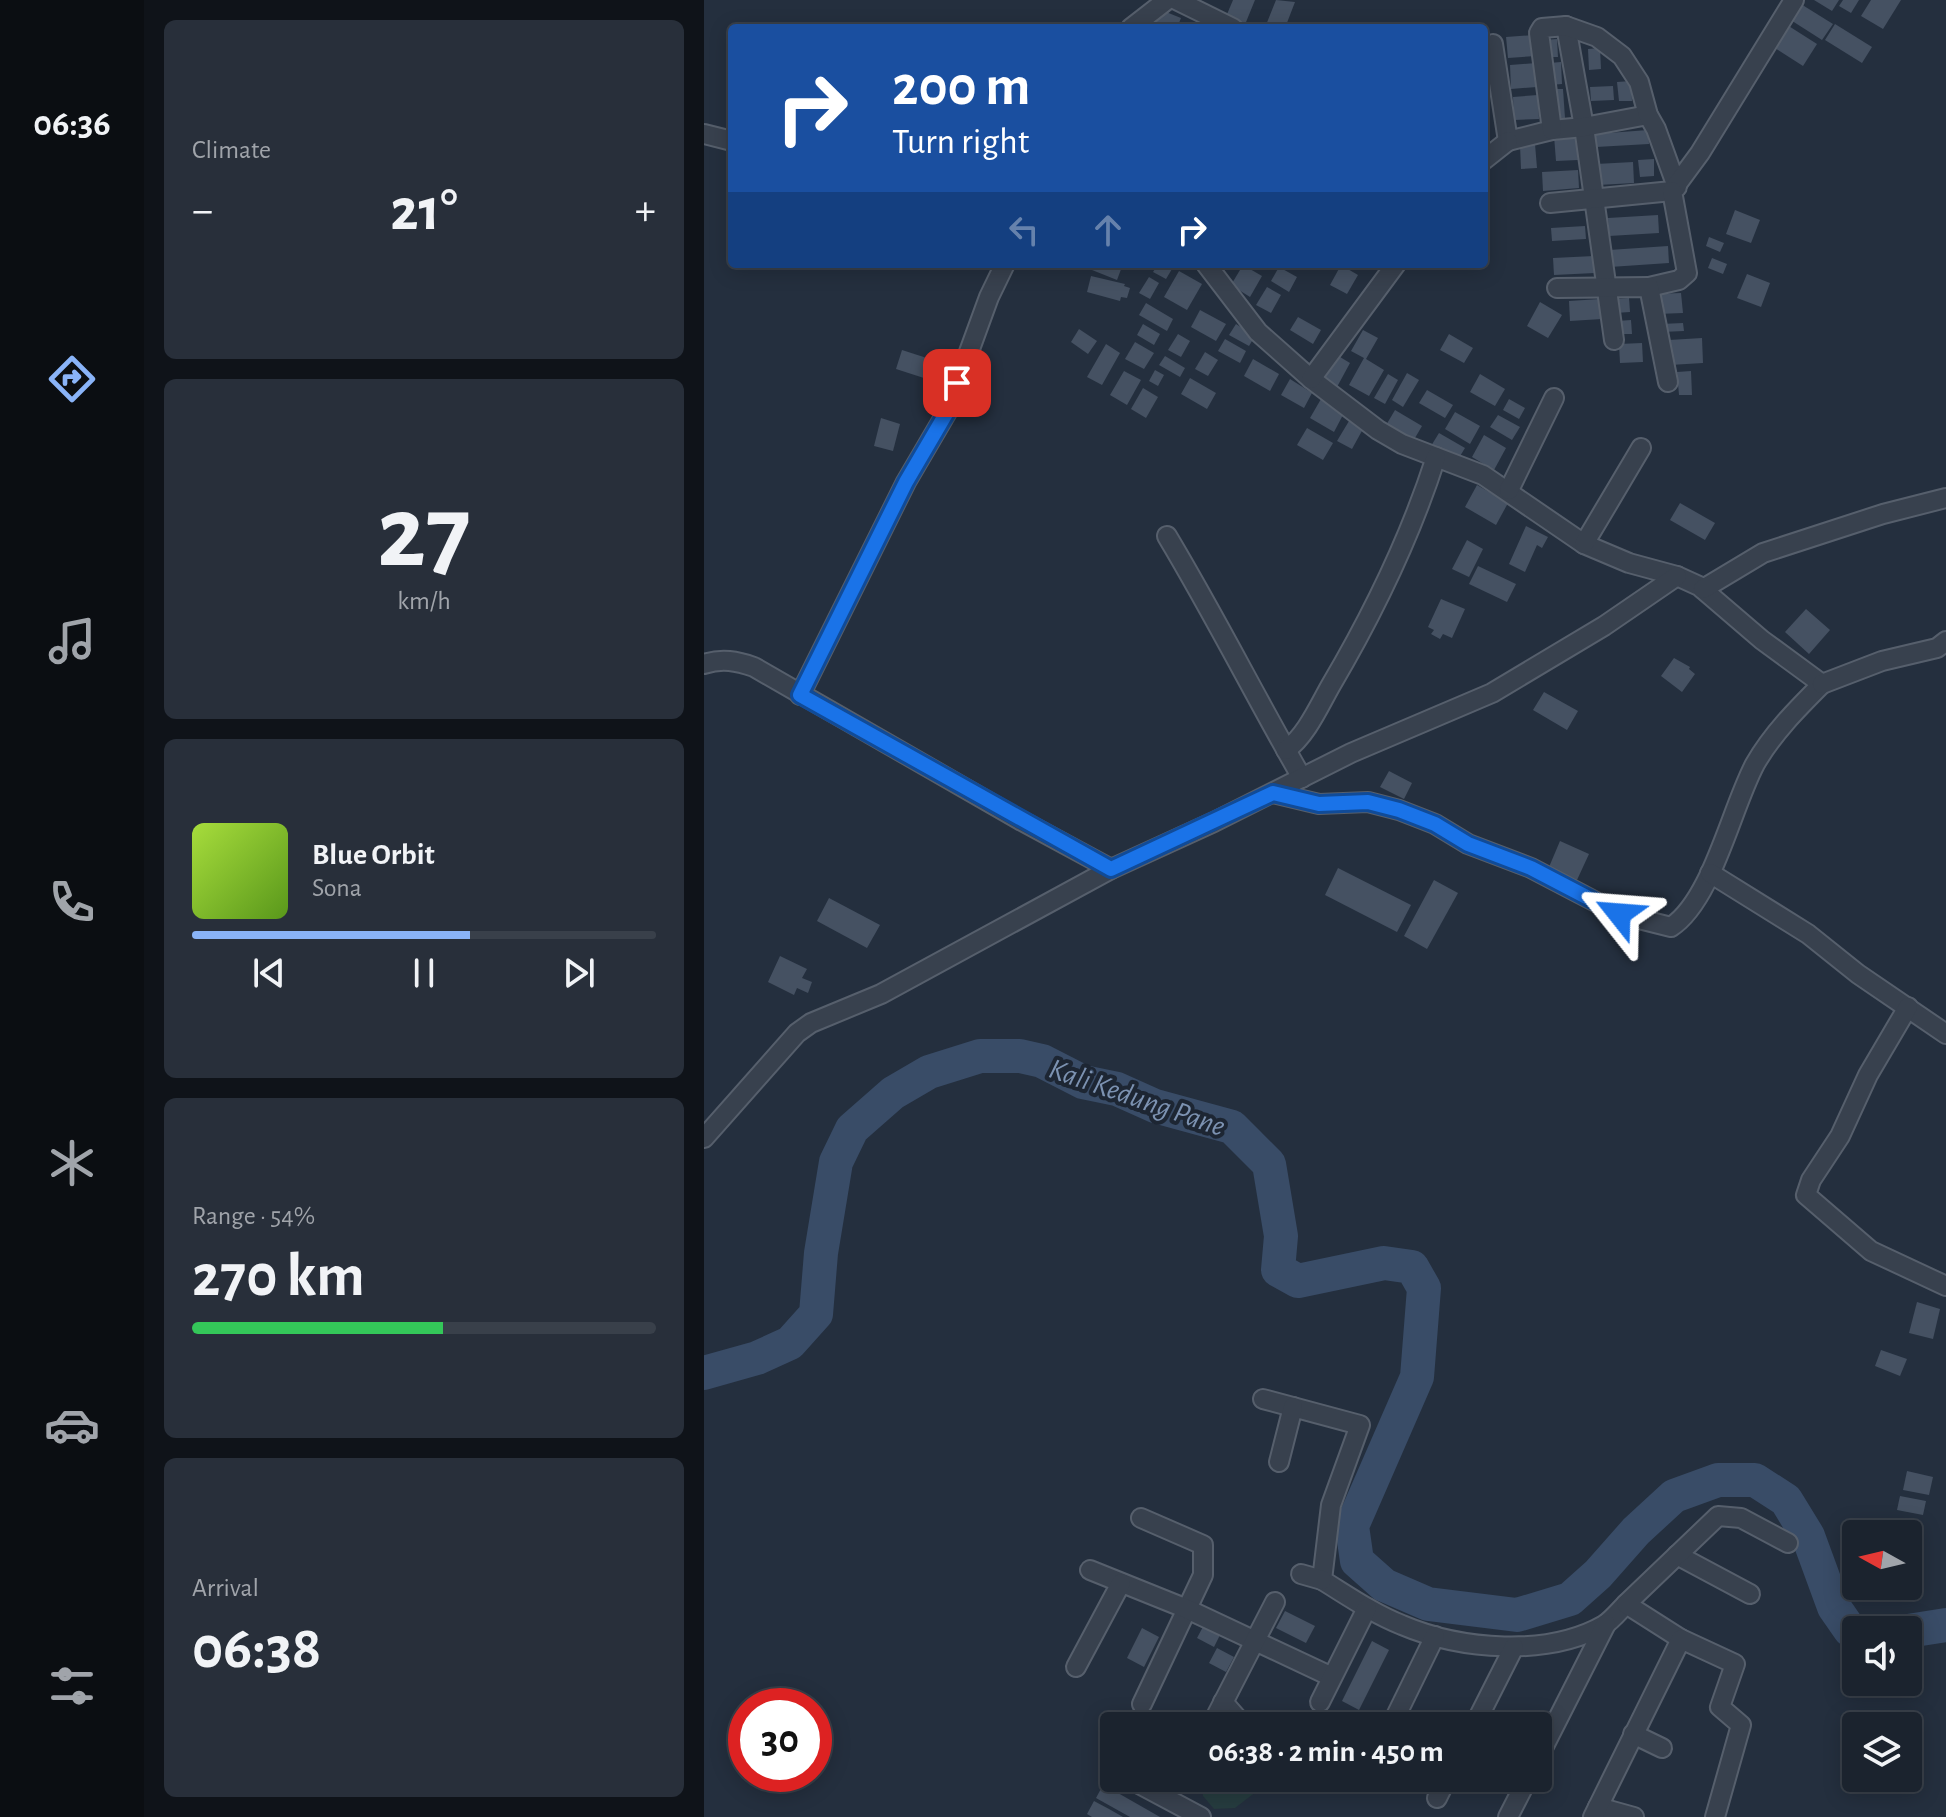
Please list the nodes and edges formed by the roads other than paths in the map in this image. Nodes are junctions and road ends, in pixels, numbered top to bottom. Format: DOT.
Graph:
graph roads {
  1 [pos="1167,0"];
  2 [pos="1176,0"];
  3 [pos="1794,0"];
  4 [pos="1136,24"];
  5 [pos="1225,24"];
  6 [pos="1566,26"];
  7 [pos="1493,44"];
  8 [pos="1648,115"];
  9 [pos="1584,127"];
  10 [pos="1552,130"];
  11 [pos="704,134"];
  12 [pos="728,140"];
  13 [pos="1508,141"];
  14 [pos="1488,157"];
  15 [pos="1674,189"];
  16 [pos="1593,199"];
  17 [pos="1550,203"];
  18 [pos="1003,268"];
  19 [pos="1209,268"];
  20 [pos="1393,268"];
  21 [pos="1606,286"];
  22 [pos="1649,287"];
  23 [pos="1557,288"];
  24 [pos="1614,340"];
  25 [pos="1311,379"];
  26 [pos="1668,382"];
  27 [pos="1554,398"];
  28 [pos="1641,448"];
  29 [pos="1436,457"];
  30 [pos="1509,490"];
  31 [pos="1946,498"];
  32 [pos="1167,536"];
  33 [pos="1584,544"];
  34 [pos="1691,583"];
  35 [pos="1946,641"];
  36 [pos="704,664"];
  37 [pos="1822,684"];
  38 [pos="800,695"];
  39 [pos="1286,750"];
  40 [pos="1300,779"];
  41 [pos="1277,791"];
  42 [pos="1111,869"];
  43 [pos="1710,873"];
  44 [pos="1908,1007"];
  45 [pos="1946,1034"];
  46 [pos="704,1138"];
  47 [pos="1946,1286"];
  48 [pos="1263,1399"];
  49 [pos="1293,1407"];
  50 [pos="1279,1462"];
  51 [pos="1141,1518"];
  52 [pos="1788,1543"];
  53 [pos="1677,1555"];
  54 [pos="1090,1570"];
  55 [pos="1301,1574"];
  56 [pos="1322,1580"];
  57 [pos="1121,1583"];
  58 [pos="1750,1594"];
  59 [pos="1275,1602"];
  60 [pos="1626,1604"];
  61 [pos="1367,1608"];
  62 [pos="1187,1609"];
  63 [pos="1606,1624"];
  64 [pos="1435,1636"];
  65 [pos="1681,1639"];
  66 [pos="1255,1641"];
  67 [pos="1514,1647"];
  68 [pos="1076,1667"];
  69 [pos="1332,1677"];
  70 [pos="1223,1702"];
  71 [pos="1320,1702"];
  72 [pos="1142,1704"];
  73 [pos="1218,1712"];
  74 [pos="1232,1712"];
  75 [pos="1398,1712"];
  76 [pos="1481,1712"];
  77 [pos="1552,1730"];
  78 [pos="1633,1734"];
  79 [pos="1662,1748"];
  80 [pos="1154,1792"];
  81 [pos="1440,1792"];
  82 [pos="1521,1792"];
  83 [pos="1437,1798"];
  84 [pos="1595,1812"];
  85 [pos="1201,1817"];
  86 [pos="1508,1817"];
  87 [pos="1634,1817"];
  88 [pos="1715,1817"];
  1 -- 4 [label="street"];
  2 -- 5 [label="street"];
  3 -- 15 [label="street"];
  6 -- 8 [label="street"];
  6 -- 9 [label="street"];
  6 -- 10 [label="street"];
  7 -- 13 [label="street"];
  8 -- 9 [label="street"];
  8 -- 15 [label="street"];
  9 -- 10 [label="street"];
  9 -- 16 [label="street"];
  10 -- 13 [label="street"];
  11 -- 12 [label="street"];
  13 -- 14 [label="street"];
  15 -- 16 [label="street"];
  15 -- 22 [label="street"];
  16 -- 17 [label="street"];
  16 -- 21 [label="street"];
  18 -- 38 [label="street"];
  19 -- 25 [label="street"];
  20 -- 25 [label="street"];
  21 -- 22 [label="street"];
  21 -- 23 [label="street"];
  21 -- 24 [label="street"];
  22 -- 26 [label="street"];
  25 -- 29 [label="street"];
  27 -- 30 [label="street"];
  28 -- 33 [label="street"];
  29 -- 30 [label="street"];
  29 -- 39 [label="street"];
  30 -- 33 [label="street"];
  31 -- 34 [label="street"];
  32 -- 39 [label="street"];
  33 -- 34 [label="street"];
  34 -- 37 [label="street"];
  34 -- 40 [label="street"];
  35 -- 37 [label="street"];
  36 -- 38 [label="street"];
  37 -- 43 [label="street"];
  38 -- 42 [label="street"];
  39 -- 40 [label="street"];
  40 -- 41 [label="street"];
  41 -- 42 [label="street"];
  41 -- 43 [label="street"];
  42 -- 46 [label="street"];
  43 -- 44 [label="street"];
  44 -- 45 [label="street"];
  44 -- 47 [label="street"];
  48 -- 49 [label="street"];
  49 -- 50 [label="street"];
  49 -- 56 [label="street"];
  51 -- 62 [label="street"];
  52 -- 53 [label="street"];
  53 -- 58 [label="street"];
  53 -- 60 [label="street"];
  54 -- 57 [label="street"];
  55 -- 56 [label="street"];
  56 -- 61 [label="street"];
  57 -- 62 [label="street"];
  57 -- 68 [label="street"];
  59 -- 66 [label="street"];
  60 -- 63 [label="street"];
  60 -- 65 [label="street"];
  61 -- 64 [label="street"];
  61 -- 69 [label="street"];
  62 -- 66 [label="street"];
  62 -- 72 [label="street"];
  63 -- 67 [label="street"];
  63 -- 77 [label="street"];
  64 -- 67 [label="street"];
  64 -- 75 [label="street"];
  65 -- 78 [label="street"];
  65 -- 88 [label="street"];
  66 -- 69 [label="street"];
  66 -- 70 [label="street"];
  67 -- 76 [label="street"];
  69 -- 71 [label="street"];
  70 -- 73 [label="street"];
  70 -- 74 [label="street"];
  78 -- 79 [label="street"];
  78 -- 84 [label="street"];
  80 -- 85 [label="street"];
  81 -- 83 [label="street"];
  82 -- 86 [label="street"];
  84 -- 87 [label="street"];
}
